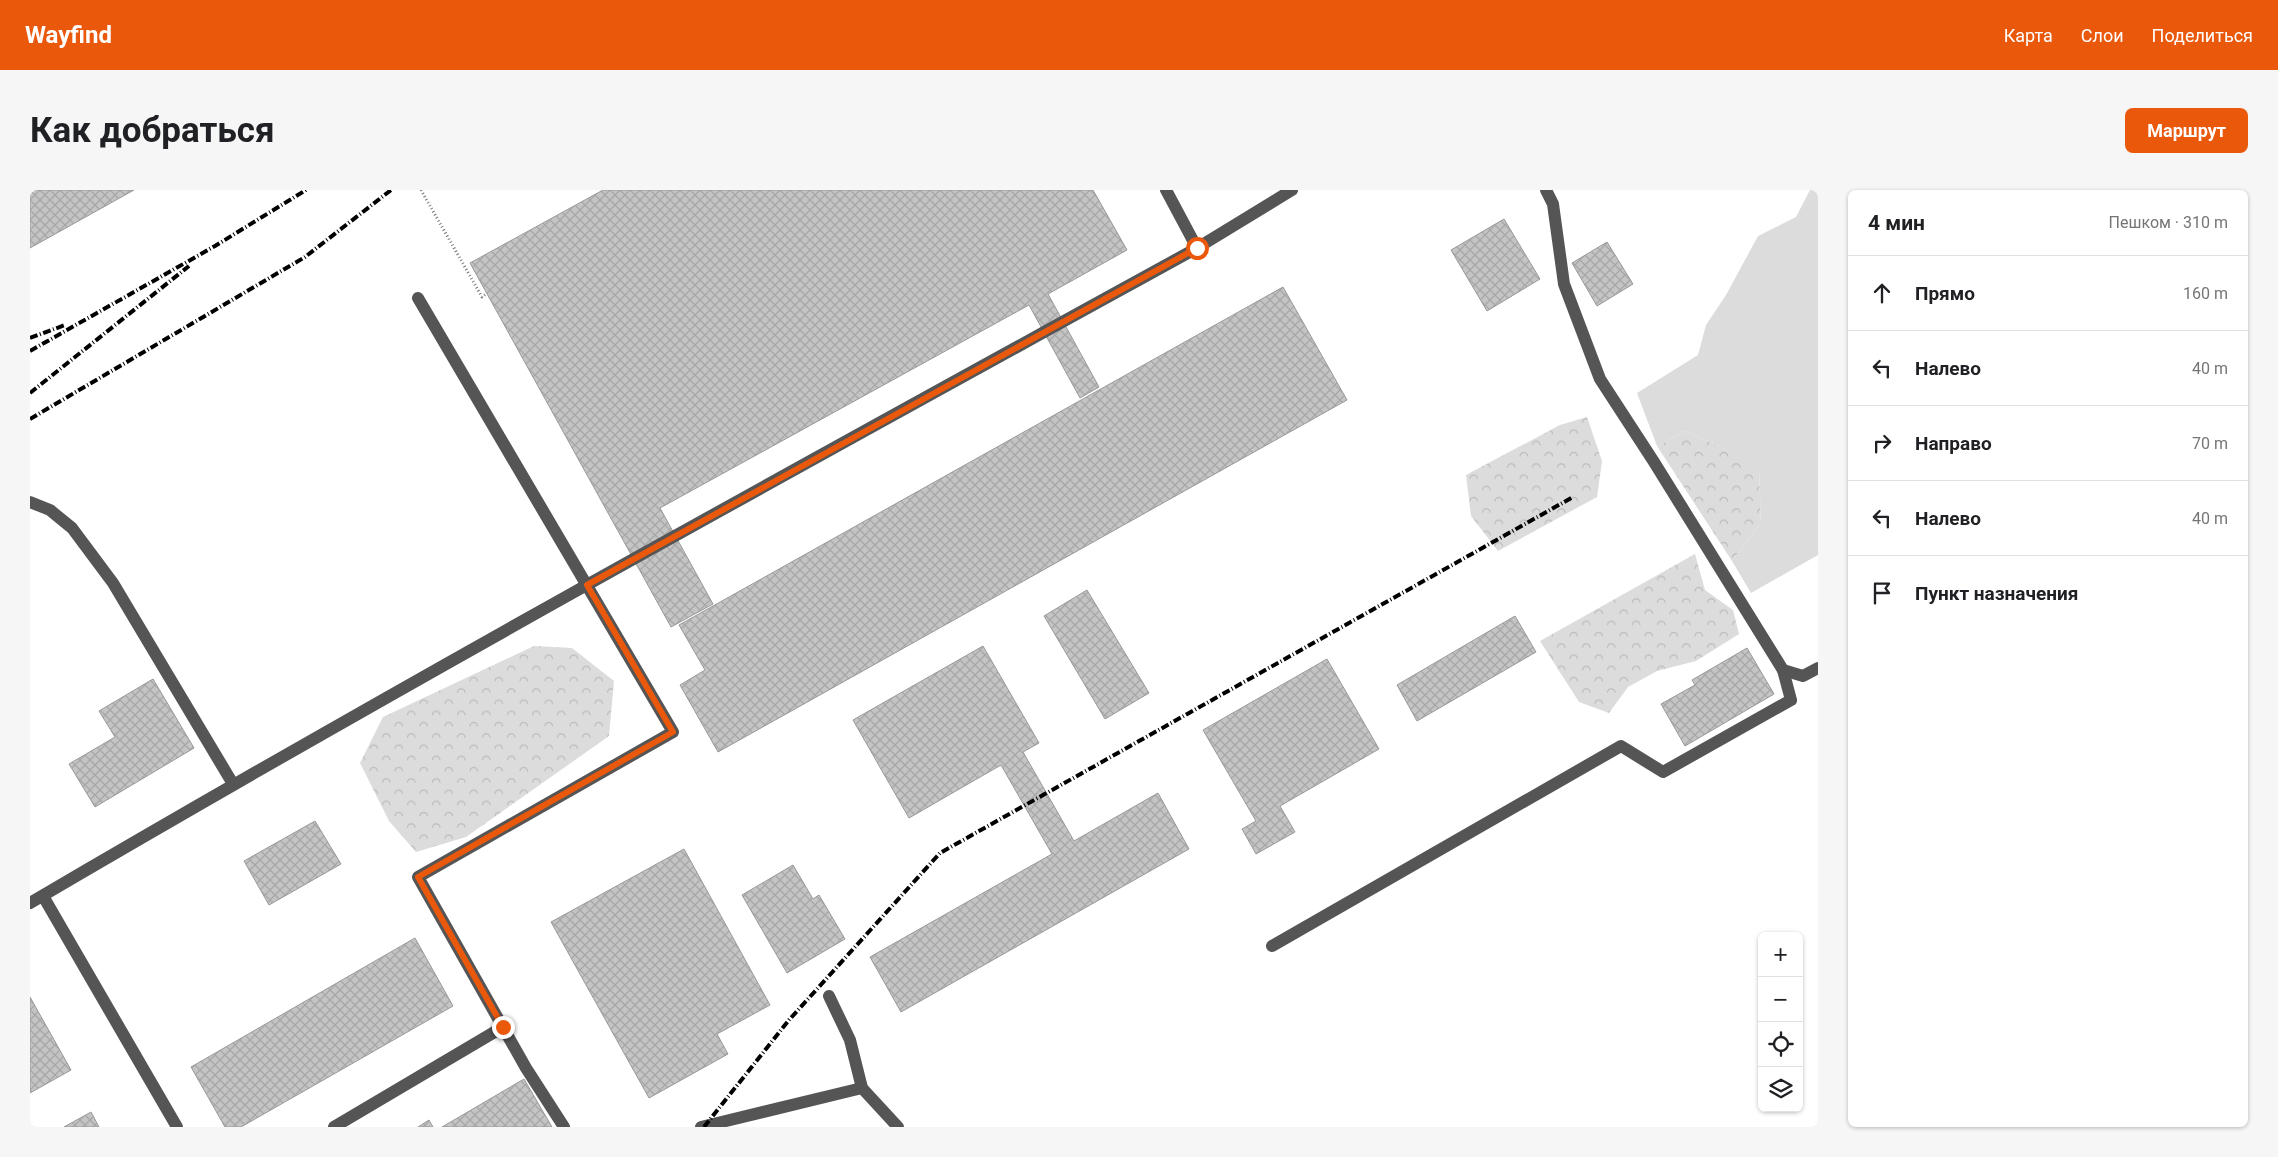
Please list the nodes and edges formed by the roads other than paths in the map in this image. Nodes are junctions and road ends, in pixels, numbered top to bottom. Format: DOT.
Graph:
graph roads {
  1 [pos="1166,190"];
  2 [pos="1292,190"];
  3 [pos="1546,190"];
  4 [pos="1197,248"];
  5 [pos="418,298"];
  6 [pos="30,502"];
  7 [pos="587,585"];
  8 [pos="1818,668"];
  9 [pos="1783,670"];
  10 [pos="233,784"];
  11 [pos="43,896"];
  12 [pos="30,903"];
  13 [pos="1272,946"];
  14 [pos="829,996"];
  15 [pos="503,1027"];
  16 [pos="862,1088"];
  17 [pos="177,1127"];
  18 [pos="334,1127"];
  19 [pos="564,1127"];
  20 [pos="701,1127"];
  21 [pos="898,1127"];
  1 -- 4 [label="lane"];
  2 -- 4 [label="lane"];
  3 -- 9 [label="lane"];
  4 -- 7 [label="lane"];
  5 -- 7 [label="lane"];
  6 -- 10 [label="lane"];
  7 -- 10 [label="lane"];
  7 -- 15 [label="lane"];
  8 -- 9 [label="lane"];
  9 -- 13 [label="lane"];
  10 -- 11 [label="lane"];
  11 -- 12 [label="lane"];
  11 -- 17 [label="lane"];
  14 -- 16 [label="lane"];
  15 -- 18 [label="lane"];
  15 -- 19 [label="lane"];
  16 -- 20 [label="lane"];
  16 -- 21 [label="lane"];
}
